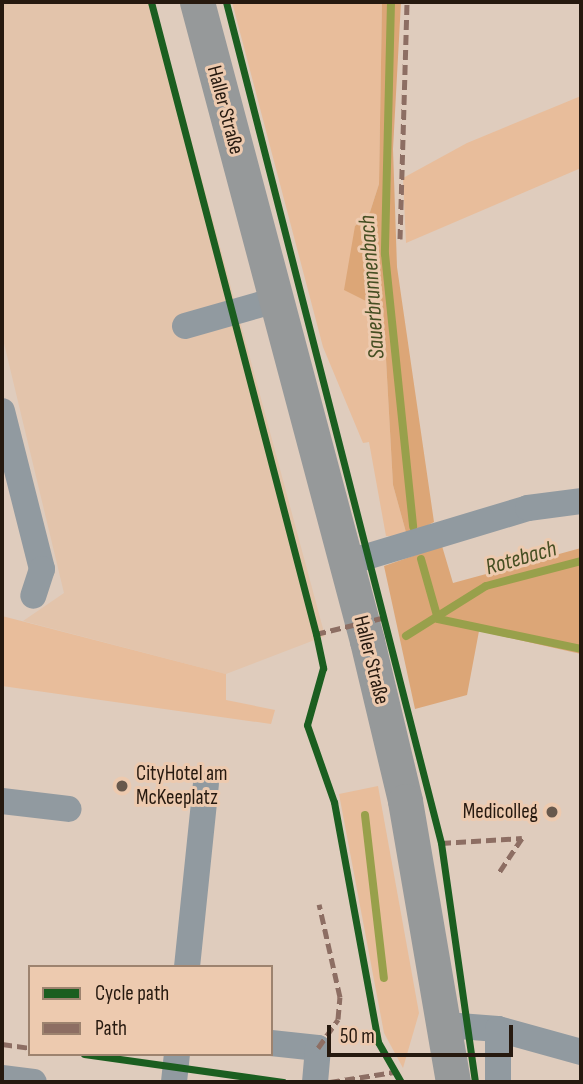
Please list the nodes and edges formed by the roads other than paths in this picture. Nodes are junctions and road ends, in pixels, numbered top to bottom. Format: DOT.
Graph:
graph roads {
  1 [pos="197,2"];
  2 [pos="276,300"];
  3 [pos="184,326"];
  4 [pos="2,411"];
  5 [pos="581,501"];
  6 [pos="346,563"];
  7 [pos="33,596"];
  8 [pos="206,784"];
  9 [pos="2,801"];
  10 [pos="69,809"];
  11 [pos="187,965"];
  12 [pos="446,1025"];
  13 [pos="498,1029"];
  14 [pos="273,1042"];
  15 [pos="581,1052"];
  16 [pos="177,1056"];
  17 [pos="2,1078"];
  18 [pos="34,1082"];
  19 [pos="174,1082"];
  20 [pos="315,1082"];
  21 [pos="453,1082"];
  22 [pos="498,1082"];
  1 -- 2 [label="main road, Haller Straße"];
  2 -- 3 [label="street"];
  2 -- 6 [label="main road, Haller Straße"];
  4 -- 7 [label="street"];
  5 -- 6 [label="street"];
  6 -- 12 [label="main road, Haller Straße"];
  8 -- 11 [label="street"];
  9 -- 10 [label="street"];
  12 -- 13 [label="street"];
  12 -- 21 [label="main road, Haller Straße"];
  13 -- 15 [label="street"];
  13 -- 22 [label="street"];
  14 -- 20 [label="street"];
  16 -- 19 [label="street"];
  17 -- 18 [label="street"];
}
